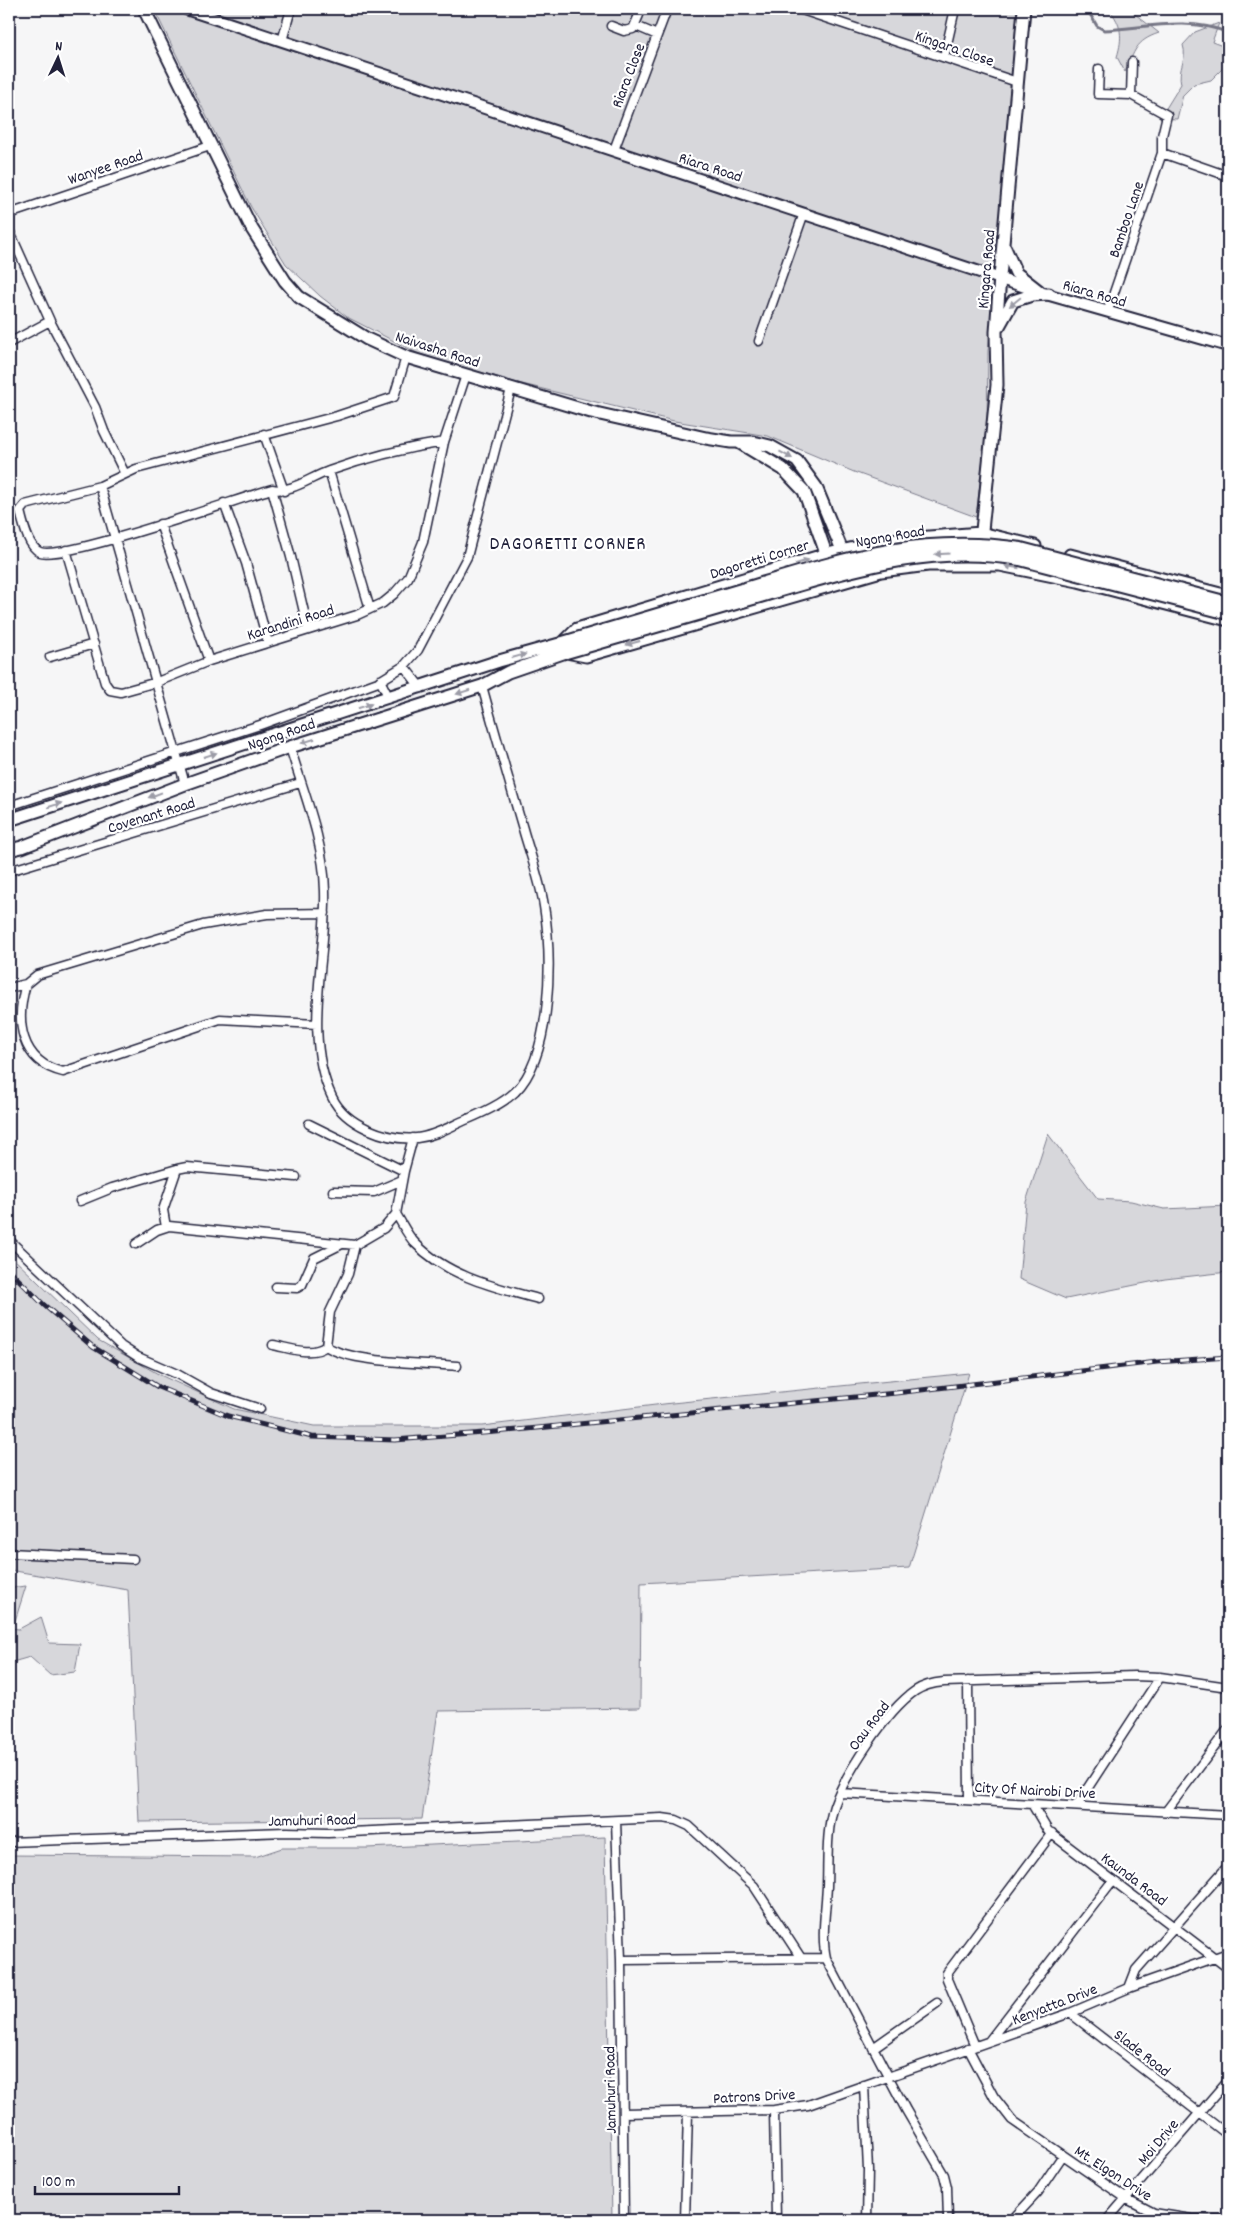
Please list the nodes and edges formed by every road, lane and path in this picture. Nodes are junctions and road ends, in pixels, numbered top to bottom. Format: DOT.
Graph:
graph roads {
  1 [pos="144,9"];
  2 [pos="186,9"];
  3 [pos="291,9"];
  4 [pos="639,9"];
  5 [pos="667,9"];
  6 [pos="799,9"];
  7 [pos="955,9"];
  8 [pos="1024,9"];
  9 [pos="824,13"];
  10 [pos="611,26"];
  11 [pos="636,26"];
  12 [pos="657,35"];
  13 [pos="282,40"];
  14 [pos="944,57"];
  15 [pos="1132,62"];
  16 [pos="1099,68"];
  17 [pos="1017,82"];
  18 [pos="1130,95"];
  19 [pos="210,146"];
  20 [pos="614,150"];
  21 [pos="1162,153"];
  22 [pos="1228,176"];
  23 [pos="804,213"];
  24 [pos="9,214"];
  25 [pos="9,230"];
  26 [pos="1004,244"];
  27 [pos="1000,278"];
  28 [pos="1044,293"];
  29 [pos="1108,310"];
  30 [pos="50,321"];
  31 [pos="996,332"];
  32 [pos="759,341"];
  33 [pos="9,343"];
  34 [pos="1228,346"];
  35 [pos="406,356"];
  36 [pos="466,375"];
  37 [pos="511,389"];
  38 [pos="264,434"];
  39 [pos="444,442"];
  40 [pos="740,442"];
  41 [pos="329,471"];
  42 [pos="125,474"];
  43 [pos="100,486"];
  44 [pos="272,489"];
  45 [pos="284,491"];
  46 [pos="224,502"];
  47 [pos="160,524"];
  48 [pos="981,533"];
  49 [pos="115,539"];
  50 [pos="66,550"];
  51 [pos="842,550"];
  52 [pos="827,554"];
  53 [pos="978,565"];
  54 [pos="850,574"];
  55 [pos="833,579"];
  56 [pos="1228,596"];
  57 [pos="672,602"];
  58 [pos="1228,603"];
  59 [pos="370,610"];
  60 [pos="1228,613"];
  61 [pos="1228,620"];
  62 [pos="308,629"];
  63 [pos="680,629"];
  64 [pos="268,643"];
  65 [pos="94,644"];
  66 [pos="564,648"];
  67 [pos="50,657"];
  68 [pos="209,661"];
  69 [pos="404,666"];
  70 [pos="380,680"];
  71 [pos="157,682"];
  72 [pos="482,686"];
  73 [pos="422,688"];
  74 [pos="389,698"];
  75 [pos="290,747"];
  76 [pos="175,753"];
  77 [pos="179,765"];
  78 [pos="300,782"];
  79 [pos="185,784"];
  80 [pos="9,806"];
  81 [pos="9,820"];
  82 [pos="9,850"];
  83 [pos="9,871"];
  84 [pos="325,913"];
  85 [pos="26,984"];
  86 [pos="9,988"];
  87 [pos="317,1024"];
  88 [pos="309,1124"];
  89 [pos="413,1138"];
  90 [pos="177,1169"];
  91 [pos="404,1171"];
  92 [pos="296,1177"];
  93 [pos="402,1180"];
  94 [pos="333,1192"];
  95 [pos="80,1201"];
  96 [pos="396,1214"];
  97 [pos="166,1227"];
  98 [pos="9,1240"];
  99 [pos="136,1244"];
  100 [pos="343,1244"];
  101 [pos="355,1245"];
  102 [pos="276,1287"];
  103 [pos="538,1299"];
  104 [pos="273,1345"];
  105 [pos="326,1346"];
  106 [pos="457,1366"];
  107 [pos="260,1409"];
  108 [pos="9,1553"];
  109 [pos="133,1559"];
  110 [pos="1160,1677"];
  111 [pos="968,1681"];
  112 [pos="1228,1687"];
  113 [pos="1228,1729"];
  114 [pos="840,1793"];
  115 [pos="969,1800"];
  116 [pos="1032,1804"];
  117 [pos="1076,1806"];
  118 [pos="1167,1810"];
  119 [pos="1228,1814"];
  120 [pos="616,1821"];
  121 [pos="1052,1833"];
  122 [pos="9,1842"];
  123 [pos="1228,1866"];
  124 [pos="1113,1880"];
  125 [pos="1174,1926"];
  126 [pos="1228,1953"];
  127 [pos="800,1958"];
  128 [pos="826,1958"];
  129 [pos="1214,1958"];
  130 [pos="621,1960"];
  131 [pos="1228,1968"];
  132 [pos="1129,1988"];
  133 [pos="937,2003"];
  134 [pos="1070,2013"];
  135 [pos="989,2041"];
  136 [pos="971,2047"];
  137 [pos="873,2048"];
  138 [pos="888,2076"];
  139 [pos="1228,2080"];
  140 [pos="864,2085"];
  141 [pos="774,2110"];
  142 [pos="688,2112"];
  143 [pos="623,2113"];
  144 [pos="1198,2113"];
  145 [pos="1228,2135"];
  146 [pos="1063,2155"];
  147 [pos="1127,2199"];
  148 [pos="624,2220"];
  149 [pos="685,2220"];
  150 [pos="776,2220"];
  151 [pos="867,2220"];
  152 [pos="948,2220"];
  153 [pos="1012,2220"];
  154 [pos="1107,2220"];
  155 [pos="1226,2220"];
  1 -- 19 [label="main road, Naivasha Road"];
  2 -- 13 [label="street, Riara Road"];
  3 -- 13 [label="street"];
  4 -- 11 [label="street"];
  5 -- 12 [label="street, Riara Close"];
  6 -- 9 [label="street, Kingara Close"];
  7 -- 14 [label="street"];
  8 -- 17 [label="main road, Kingara Road"];
  9 -- 14 [label="street, Kingara Close"];
  10 -- 11 [label="street"];
  11 -- 12 [label="street"];
  12 -- 20 [label="street, Riara Close"];
  13 -- 20 [label="street, Riara Road"];
  14 -- 17 [label="street, Kingara Close"];
  15 -- 18 [label="street"];
  16 -- 18 [label="street"];
  17 -- 26 [label="main road, Kingara Road"];
  18 -- 21 [label="street, Bamboo Lane"];
  19 -- 24 [label="street, Wanyee Road"];
  19 -- 35 [label="main road, Naivasha Road"];
  20 -- 23 [label="street, Riara Road"];
  21 -- 22 [label="street"];
  21 -- 29 [label="street, Bamboo Lane"];
  23 -- 27 [label="street, Riara Road"];
  23 -- 32 [label="street"];
  25 -- 30 [label="street"];
  26 -- 27 [label="main road, Kingara Road"];
  26 -- 28 [label="main road"];
  27 -- 28 [label="street, Riara Road"];
  27 -- 31 [label="main road, Kingara Road"];
  28 -- 29 [label="street, Riara Road"];
  28 -- 31 [label="main road, one-way"];
  29 -- 34 [label="street, Riara Road"];
  30 -- 33 [label="street"];
  30 -- 42 [label="street"];
  31 -- 48 [label="main road, Kingara Road"];
  35 -- 36 [label="main road, Naivasha Road"];
  35 -- 38 [label="street"];
  36 -- 37 [label="main road, Naivasha Road"];
  36 -- 39 [label="street, Karandini Road"];
  37 -- 40 [label="main road, Naivasha Road"];
  37 -- 69 [label="street"];
  38 -- 42 [label="street"];
  38 -- 45 [label="street"];
  39 -- 41 [label="street"];
  39 -- 59 [label="street, Karandini Road"];
  40 -- 51 [label="main road, Naivasha Road, one-way"];
  40 -- 52 [label="main road, Dagoretti Corner"];
  41 -- 45 [label="street"];
  41 -- 59 [label="street"];
  42 -- 43 [label="street"];
  43 -- 49 [label="street"];
  43 -- 50 [label="street"];
  44 -- 45 [label="street"];
  44 -- 46 [label="street"];
  44 -- 62 [label="street"];
  46 -- 47 [label="street"];
  46 -- 64 [label="street"];
  47 -- 49 [label="street"];
  47 -- 68 [label="street"];
  48 -- 51 [label="main road, Ngong Road"];
  48 -- 53 [label="main road, Kingara Road"];
  48 -- 56 [label="main road, Ngong Road"];
  49 -- 50 [label="street"];
  49 -- 71 [label="street"];
  50 -- 65 [label="street, Karandini Road"];
  51 -- 52 [label="main road, Ngong Road"];
  51 -- 54 [label="main road"];
  52 -- 55 [label="main road"];
  57 -- 52 [label="main road, Dagoretti Corner, one-way"];
  53 -- 54 [label="main road, Ngong Road"];
  61 -- 53 [label="main road, Ngong Road, one-way"];
  54 -- 55 [label="main road, Ngong Road, bridge"];
  60 -- 54 [label="main road, Ngong Road, one-way, bridge"];
  55 -- 63 [label="main road, Ngong Road"];
  55 -- 66 [label="main road, Ngong Road, bridge"];
  57 -- 63 [label="main road"];
  57 -- 66 [label="main road, Ngong Road"];
  58 -- 66 [label="main road, Ngong Road, bridge"];
  59 -- 62 [label="street, Karandini Road"];
  62 -- 64 [label="street, Karandini Road"];
  63 -- 66 [label="main road, Ngong Road, one-way"];
  64 -- 68 [label="street, Karandini Road"];
  65 -- 67 [label="street"];
  65 -- 71 [label="street, Karandini Road"];
  66 -- 72 [label="main road, Ngong Road"];
  73 -- 66 [label="main road, Ngong Road, one-way"];
  68 -- 71 [label="street, Karandini Road"];
  69 -- 70 [label="street"];
  69 -- 73 [label="street"];
  70 -- 74 [label="street"];
  70 -- 76 [label="street"];
  71 -- 76 [label="street"];
  72 -- 75 [label="main road, Ngong Road, one-way"];
  72 -- 89 [label="street"];
  73 -- 74 [label="main road, Ngong Road"];
  77 -- 74 [label="main road, Ngong Road, one-way"];
  75 -- 78 [label="street"];
  75 -- 79 [label="main road, Ngong Road"];
  76 -- 77 [label="street"];
  76 -- 80 [label="street"];
  77 -- 79 [label="street"];
  81 -- 77 [label="main road, Ngong Road, one-way"];
  78 -- 83 [label="street, Covenant Road"];
  78 -- 84 [label="street"];
  79 -- 82 [label="main road, Ngong Road, one-way"];
  84 -- 85 [label="street"];
  84 -- 87 [label="street"];
  85 -- 86 [label="street"];
  85 -- 87 [label="street"];
  87 -- 89 [label="street"];
  88 -- 91 [label="street"];
  89 -- 91 [label="street"];
  90 -- 92 [label="street"];
  90 -- 95 [label="street"];
  90 -- 97 [label="street"];
  91 -- 93 [label="street"];
  93 -- 94 [label="street"];
  93 -- 96 [label="street"];
  96 -- 101 [label="street"];
  96 -- 103 [label="street"];
  97 -- 99 [label="street"];
  97 -- 100 [label="street"];
  98 -- 107 [label="street"];
  100 -- 101 [label="street"];
  100 -- 102 [label="street"];
  101 -- 105 [label="street"];
  104 -- 105 [label="street"];
  105 -- 106 [label="street"];
  108 -- 109 [label="street"];
  110 -- 111 [label="street, Oau Road"];
  110 -- 112 [label="street, Oau Road"];
  110 -- 117 [label="street"];
  111 -- 114 [label="street, Oau Road"];
  111 -- 115 [label="street"];
  113 -- 118 [label="street"];
  114 -- 115 [label="street, City Of Nairobi Drive"];
  114 -- 128 [label="street, Oau Road"];
  115 -- 116 [label="street, City Of Nairobi Drive"];
  116 -- 117 [label="street, City Of Nairobi Drive"];
  116 -- 121 [label="street, Kaunda Road"];
  117 -- 118 [label="street, City Of Nairobi Drive"];
  118 -- 119 [label="street, City Of Nairobi Drive"];
  120 -- 122 [label="street, Jamuhuri Road"];
  120 -- 127 [label="street, Jamuhuri Road"];
  120 -- 130 [label="street, Jamuhuri Road"];
  121 -- 124 [label="street, Kaunda Road"];
  121 -- 136 [label="street, Mt. Elgon Drive"];
  123 -- 125 [label="street"];
  124 -- 125 [label="street, Kaunda Road"];
  124 -- 135 [label="street"];
  125 -- 129 [label="street, Kaunda Road"];
  125 -- 132 [label="street"];
  126 -- 129 [label="street, Kenyatta Drive"];
  127 -- 128 [label="street"];
  127 -- 130 [label="street"];
  128 -- 137 [label="street, Oau Road"];
  129 -- 131 [label="street, Kaunda Road"];
  129 -- 132 [label="street, Kenyatta Drive"];
  130 -- 143 [label="street, Jamuhuri Road"];
  132 -- 134 [label="street, Kenyatta Drive"];
  133 -- 137 [label="street"];
  134 -- 135 [label="street, Kenyatta Drive"];
  134 -- 144 [label="street, Slade Road"];
  135 -- 136 [label="street, Kenyatta Drive"];
  136 -- 138 [label="street, Kenyatta Drive"];
  136 -- 146 [label="street, Mt. Elgon Drive"];
  137 -- 138 [label="street, Oau Road"];
  138 -- 140 [label="street, Patrons Drive"];
  138 -- 152 [label="street"];
  139 -- 144 [label="street, Moi Drive"];
  140 -- 141 [label="street, Patrons Drive"];
  140 -- 151 [label="street"];
  141 -- 142 [label="street, Patrons Drive"];
  141 -- 150 [label="street"];
  142 -- 143 [label="street, Patrons Drive"];
  142 -- 149 [label="street"];
  143 -- 148 [label="street, Jamuhuri Road"];
  144 -- 145 [label="street, Slade Road"];
  144 -- 147 [label="street, Moi Drive"];
  146 -- 147 [label="street, Mt. Elgon Drive"];
  146 -- 153 [label="street"];
  147 -- 154 [label="street, Moi Drive"];
  147 -- 155 [label="street, Mt. Elgon Drive"];
}
